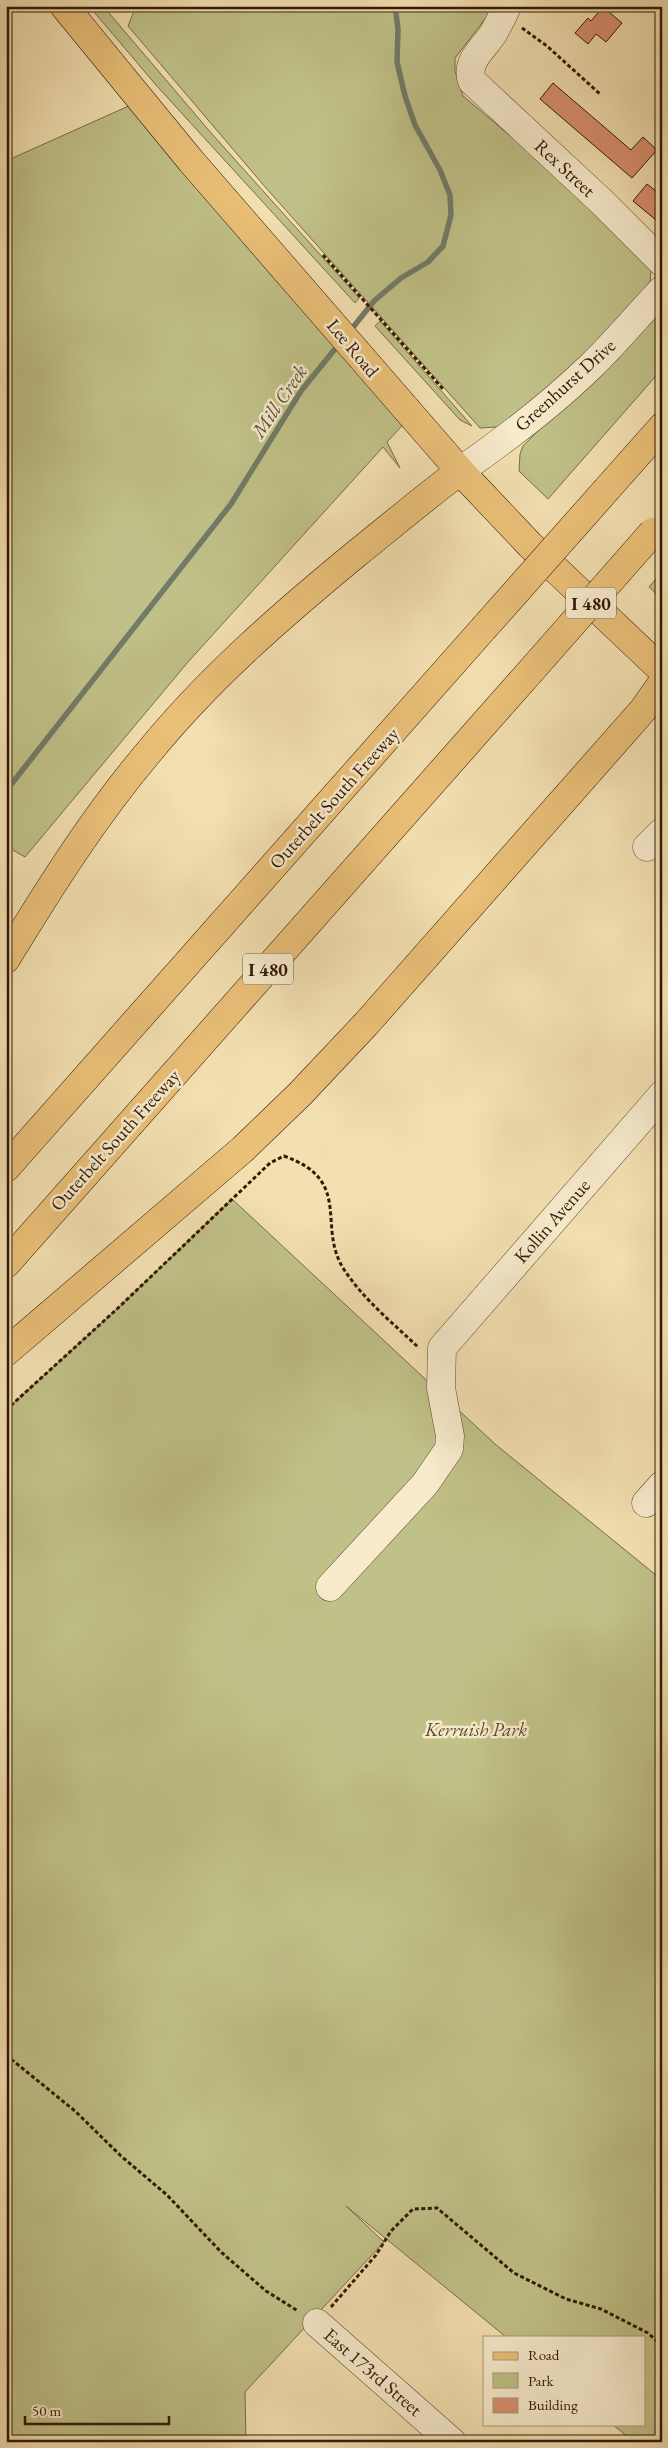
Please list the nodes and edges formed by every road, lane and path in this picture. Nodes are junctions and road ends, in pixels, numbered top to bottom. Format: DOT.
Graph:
graph roads {
  1 [pos="64,6"];
  2 [pos="504,13"];
  3 [pos="600,94"];
  4 [pos="323,255"];
  5 [pos="662,262"];
  6 [pos="662,290"];
  7 [pos="443,389"];
  8 [pos="662,427"];
  9 [pos="460,472"];
  10 [pos="658,528"];
  11 [pos="662,670"];
  12 [pos="662,683"];
  13 [pos="6,959"];
  14 [pos="662,1095"];
  15 [pos="6,1168"];
  16 [pos="6,1264"];
  17 [pos="6,1352"];
  18 [pos="442,1359"];
  19 [pos="6,1410"];
  20 [pos="330,1587"];
  21 [pos="6,2055"];
  22 [pos="323,2316"];
  23 [pos="662,2346"];
  24 [pos="452,2442"];
  1 -- 9 [label="main road, Lee Road"];
  2 -- 3 [label="path"];
  2 -- 5 [label="street, Rex Street"];
  4 -- 7 [label="path"];
  6 -- 9 [label="street, Greenhurst Drive"];
  8 -- 15 [label="main road, Outerbelt South Freeway, bridge"];
  9 -- 11 [label="main road, Lee Road"];
  9 -- 13 [label="main road"];
  10 -- 16 [label="main road, Outerbelt South Freeway / I 480, bridge"];
  12 -- 17 [label="main road"];
  14 -- 18 [label="street, Kollin Avenue"];
  18 -- 19 [label="path"];
  18 -- 20 [label="street"];
  21 -- 22 [label="path"];
  22 -- 23 [label="path"];
  22 -- 24 [label="street, East 173rd Street"];
}
